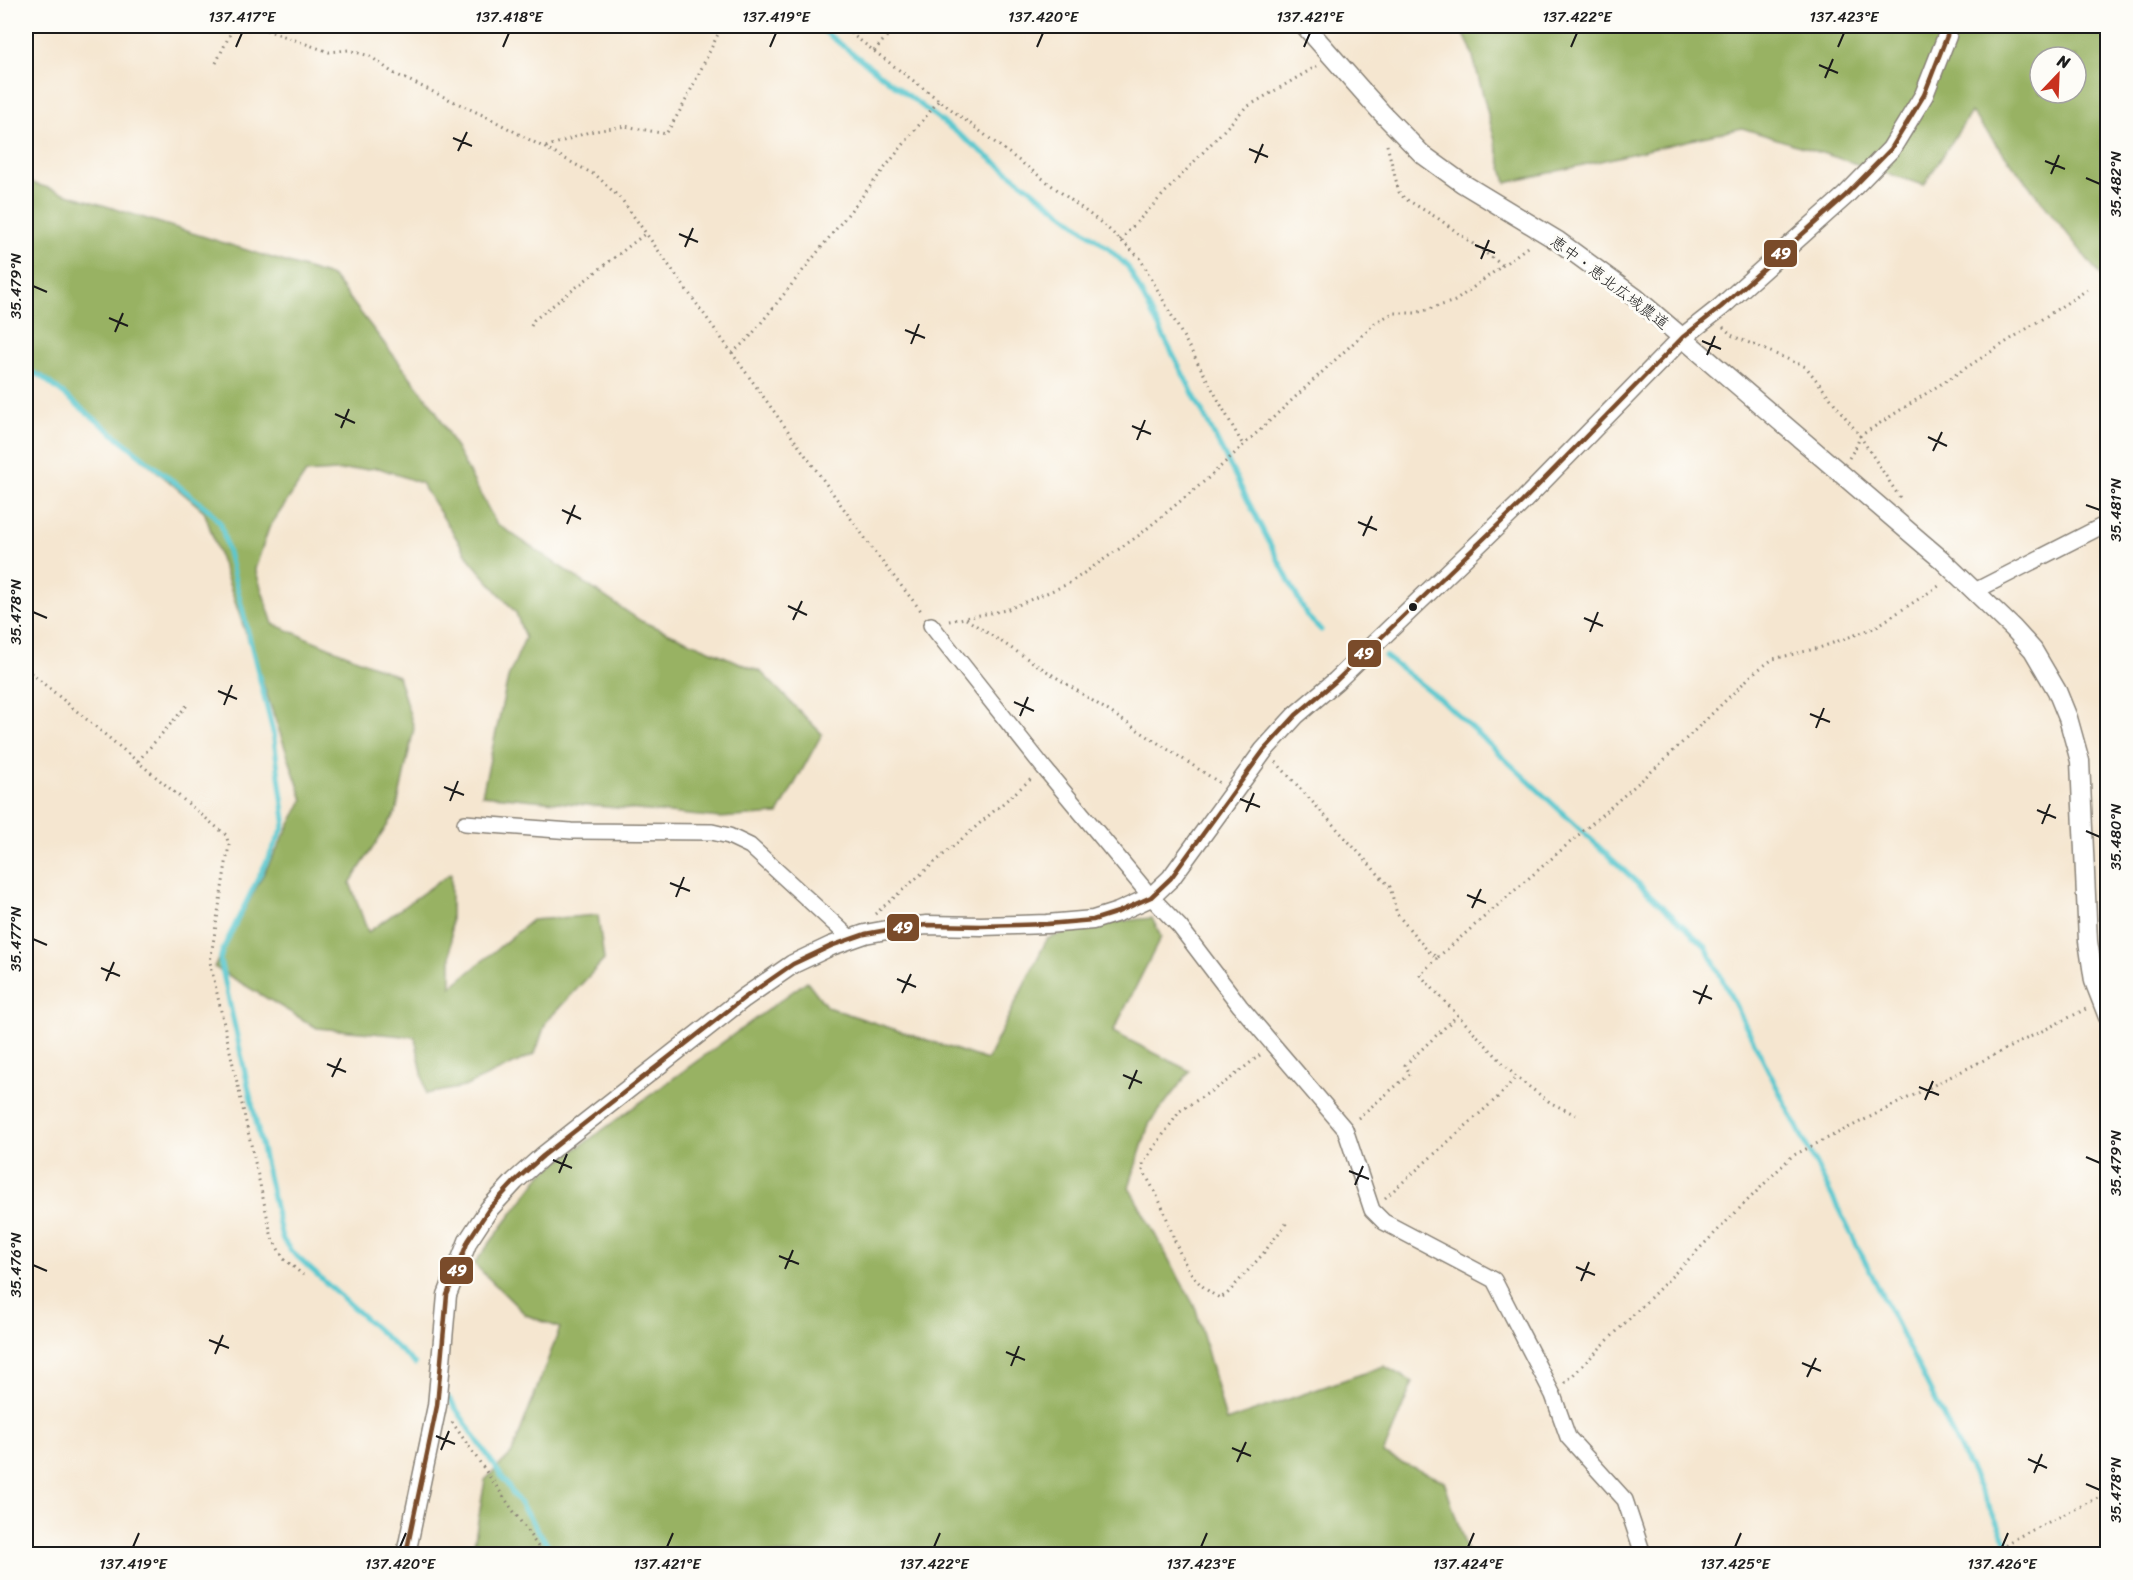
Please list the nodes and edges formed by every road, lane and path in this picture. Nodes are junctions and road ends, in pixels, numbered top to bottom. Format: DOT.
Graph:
graph roads {
  1 [pos="239,26"];
  2 [pos="255,26"];
  3 [pos="722,26"];
  4 [pos="840,26"];
  5 [pos="896,26"];
  6 [pos="1305,26"];
  7 [pos="1949,26"];
  8 [pos="874,51"];
  9 [pos="1333,56"];
  10 [pos="216,63"];
  11 [pos="939,100"];
  12 [pos="1398,130"];
  13 [pos="546,147"];
  14 [pos="646,233"];
  15 [pos="1545,233"];
  16 [pos="1120,240"];
  17 [pos="1502,265"];
  18 [pos="2087,290"];
  19 [pos="1710,316"];
  20 [pos="531,326"];
  21 [pos="1683,337"];
  22 [pos="732,353"];
  23 [pos="1860,436"];
  24 [pos="1243,445"];
  25 [pos="1840,472"];
  26 [pos="1900,499"];
  27 [pos="2108,523"];
  28 [pos="1956,573"];
  29 [pos="1976,591"];
  30 [pos="965,618"];
  31 [pos="931,625"];
  32 [pos="26,669"];
  33 [pos="189,703"];
  34 [pos="1264,750"];
  35 [pos="138,761"];
  36 [pos="1044,768"];
  37 [pos="1234,792"];
  38 [pos="465,823"];
  39 [pos="1151,897"];
  40 [pos="858,937"];
  41 [pos="1437,958"];
  42 [pos="2104,1009"];
  43 [pos="1458,1015"];
  44 [pos="1272,1044"];
  45 [pos="1516,1077"];
  46 [pos="1576,1115"];
  47 [pos="1345,1129"];
  48 [pos="1372,1210"];
  49 [pos="1288,1221"];
  50 [pos="303,1275"];
  51 [pos="1553,1395"];
  52 [pos="437,1406"];
  53 [pos="2108,1494"];
  54 [pos="406,1554"];
  55 [pos="543,1554"];
  56 [pos="1643,1554"];
  57 [pos="1991,1554"];
  1 -- 10 [label="path"];
  2 -- 13 [label="path"];
  3 -- 13 [label="path"];
  4 -- 8 [label="path"];
  5 -- 8 [label="path"];
  6 -- 9 [label="street, 恵中・恵北広域農道"];
  7 -- 19 [label="street"];
  8 -- 11 [label="path"];
  9 -- 12 [label="street, 恵中・恵北広域農道"];
  9 -- 16 [label="path"];
  11 -- 16 [label="path"];
  11 -- 22 [label="path"];
  12 -- 15 [label="street, 恵中・恵北広域農道"];
  12 -- 17 [label="path"];
  13 -- 14 [label="path"];
  14 -- 20 [label="path"];
  14 -- 22 [label="path"];
  15 -- 17 [label="path"];
  15 -- 21 [label="street, 恵中・恵北広域農道"];
  16 -- 24 [label="path"];
  17 -- 24 [label="path"];
  18 -- 23 [label="path"];
  19 -- 21 [label="street"];
  19 -- 23 [label="path"];
  21 -- 25 [label="street"];
  21 -- 34 [label="street, 恵中・恵北広域農道"];
  22 -- 31 [label="path"];
  23 -- 25 [label="path"];
  23 -- 26 [label="path"];
  24 -- 30 [label="path"];
  25 -- 28 [label="street"];
  27 -- 29 [label="street"];
  28 -- 29 [label="street"];
  28 -- 41 [label="path"];
  29 -- 42 [label="street"];
  30 -- 31 [label="path"];
  30 -- 37 [label="path"];
  31 -- 36 [label="street"];
  32 -- 35 [label="path"];
  33 -- 35 [label="path"];
  34 -- 37 [label="street, 恵中・恵北広域農道"];
  34 -- 41 [label="path"];
  35 -- 50 [label="path"];
  36 -- 39 [label="street"];
  36 -- 40 [label="path"];
  37 -- 39 [label="street, 恵中・恵北広域農道"];
  38 -- 40 [label="street"];
  39 -- 40 [label="street, 恵中・恵北広域農道"];
  39 -- 44 [label="street"];
  40 -- 52 [label="street, 恵中・恵北広域農道"];
  41 -- 43 [label="path"];
  42 -- 51 [label="path"];
  43 -- 45 [label="path"];
  43 -- 47 [label="path"];
  44 -- 47 [label="street"];
  44 -- 49 [label="path"];
  45 -- 46 [label="path"];
  45 -- 48 [label="path"];
  47 -- 48 [label="street"];
  48 -- 51 [label="street"];
  51 -- 56 [label="street"];
  52 -- 54 [label="street, 恵中・恵北広域農道"];
  52 -- 55 [label="path"];
  53 -- 57 [label="path"];
}
